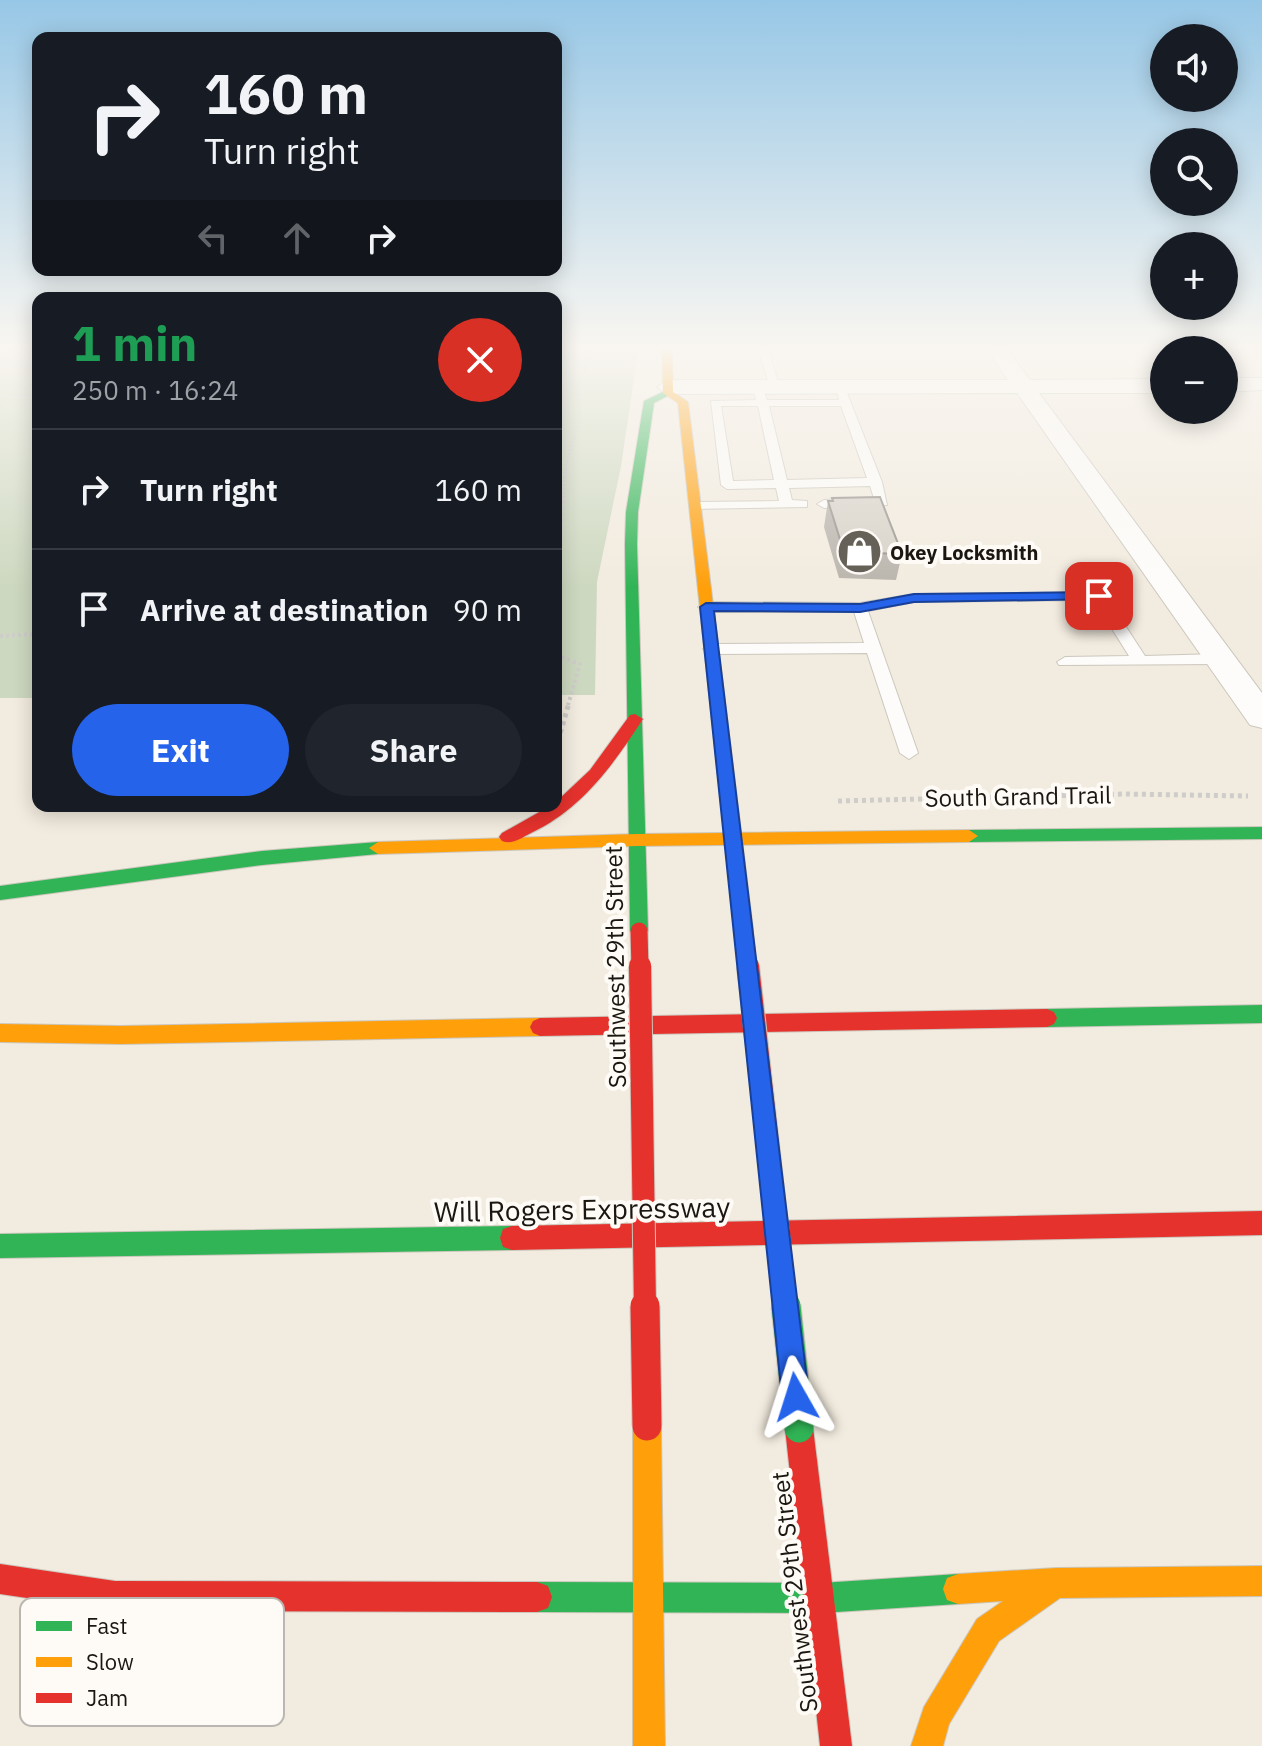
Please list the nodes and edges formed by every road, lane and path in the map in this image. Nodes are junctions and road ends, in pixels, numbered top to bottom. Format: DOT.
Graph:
graph roads {
  1 [pos="578,425"];
  2 [pos="645,425"];
  3 [pos="686,425"];
  4 [pos="722,425"];
  5 [pos="766,425"];
  6 [pos="855,425"];
  7 [pos="1052,425"];
  8 [pos="876,482"];
  9 [pos="782,483"];
  10 [pos="786,504"];
  11 [pos="802,504"];
  12 [pos="824,504"];
  13 [pos="696,506"];
  14 [pos="562,512"];
  15 [pos="706,607"];
  16 [pos="860,608"];
  17 [pos="32,634"];
  18 [pos="0,636"];
  19 [pos="873,648"];
  20 [pos="711,649"];
  21 [pos="562,657"];
  22 [pos="1220,659"];
  23 [pos="1140,661"];
  24 [pos="1065,662"];
  25 [pos="1262,717"];
  26 [pos="635,719"];
  27 [pos="562,727"];
  28 [pos="909,753"];
  29 [pos="1252,796"];
  30 [pos="837,801"];
  31 [pos="562,810"];
  32 [pos="559,812"];
  33 [pos="1262,833"];
  34 [pos="637,840"];
  35 [pos="733,840"];
  36 [pos="487,845"];
  37 [pos="0,893"];
  38 [pos="1262,1014"];
  39 [pos="0,1033"];
  40 [pos="1262,1223"];
  41 [pos="0,1246"];
  42 [pos="0,1579"];
  43 [pos="1262,1581"];
  44 [pos="1056,1583"];
  45 [pos="647,1597"];
  46 [pos="821,1598"];
  47 [pos="649,1746"];
  48 [pos="836,1746"];
  49 [pos="927,1746"];
  1 -- 14 [label="path"];
  2 -- 26 [label="main road, Southwest 29th Street"];
  3 -- 13 [label="main road, Southwest 29th Street"];
  4 -- 9 [label="lane"];
  5 -- 9 [label="lane"];
  6 -- 8 [label="lane"];
  7 -- 22 [label="street"];
  8 -- 9 [label="lane"];
  8 -- 12 [label="lane"];
  9 -- 10 [label="lane"];
  10 -- 11 [label="lane"];
  10 -- 13 [label="lane"];
  13 -- 15 [label="main road, Southwest 29th Street"];
  15 -- 16 [label="lane"];
  15 -- 20 [label="main road, Southwest 29th Street"];
  16 -- 19 [label="lane"];
  16 -- 23 [label="lane"];
  17 -- 18 [label="path"];
  19 -- 20 [label="lane"];
  19 -- 28 [label="lane"];
  20 -- 35 [label="main road, Southwest 29th Street"];
  21 -- 27 [label="path"];
  22 -- 23 [label="lane"];
  22 -- 25 [label="street"];
  23 -- 24 [label="lane"];
  26 -- 31 [label="main road"];
  26 -- 34 [label="main road, Southwest 29th Street"];
  29 -- 30 [label="path, South Grand Trail"];
  32 -- 36 [label="main road"];
  33 -- 35 [label="main road"];
  34 -- 35 [label="main road"];
  34 -- 36 [label="main road"];
  34 -- 45 [label="main road, Southwest 29th Street, bridge"];
  35 -- 46 [label="main road, Southwest 29th Street, bridge"];
  36 -- 37 [label="main road"];
  38 -- 39 [label="main road"];
  40 -- 41 [label="main road, Will Rogers Expressway"];
  42 -- 45 [label="main road"];
  43 -- 44 [label="main road"];
  44 -- 46 [label="main road"];
  44 -- 49 [label="main road"];
  45 -- 46 [label="main road"];
  45 -- 47 [label="main road, Southwest 29th Street"];
  46 -- 48 [label="main road, Southwest 29th Street"];
}
